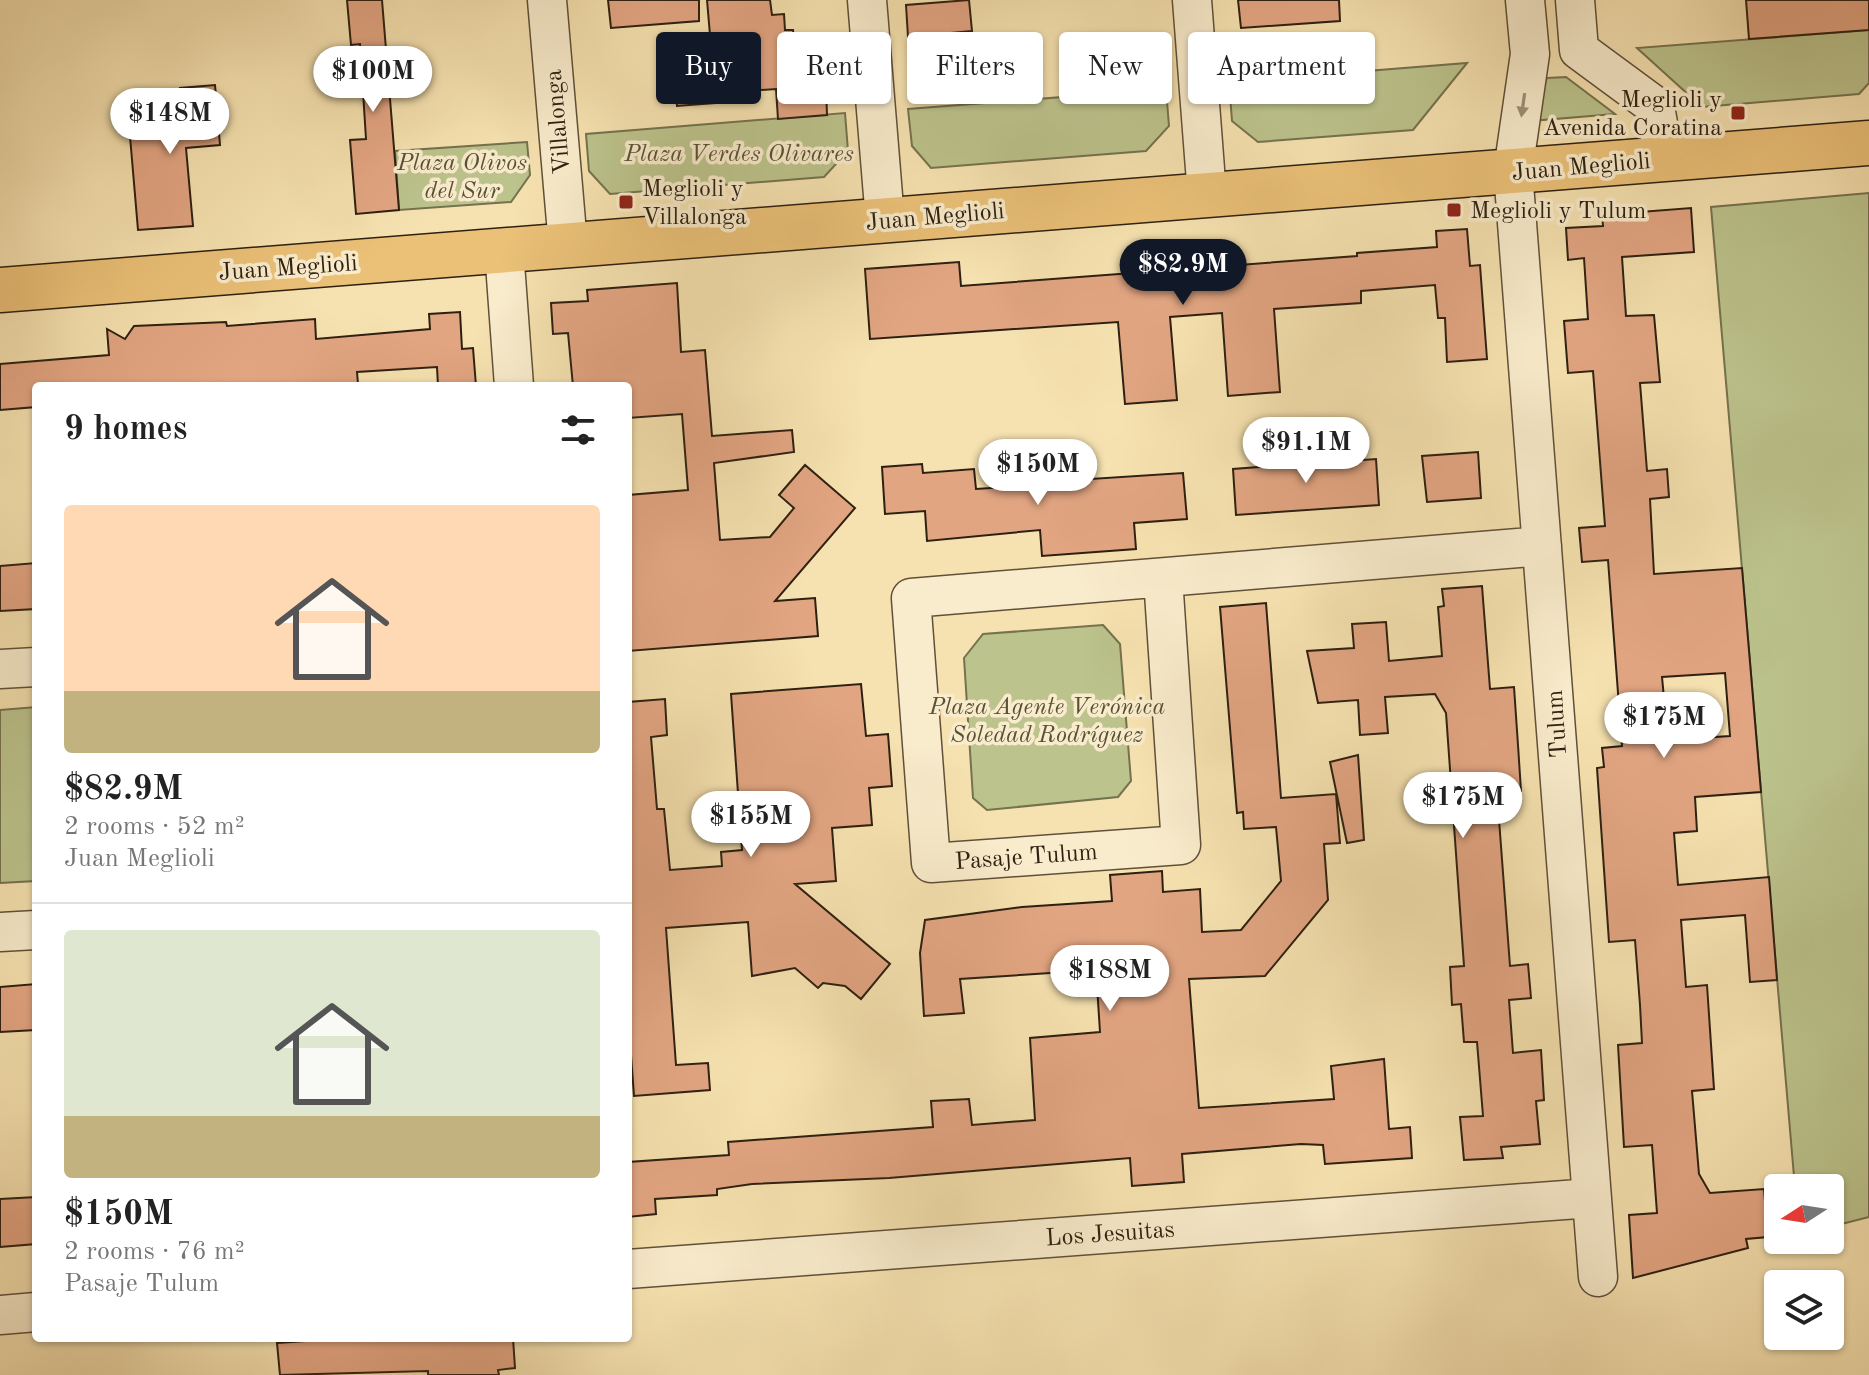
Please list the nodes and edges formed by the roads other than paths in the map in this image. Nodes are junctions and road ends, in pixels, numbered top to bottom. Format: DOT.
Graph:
graph roads {
  1 [pos="547,0"];
  2 [pos="867,0"];
  3 [pos="1192,0"];
  4 [pos="1525,0"];
  5 [pos="1575,0"];
  6 [pos="1579,50"];
  7 [pos="1530,54"];
  8 [pos="1869,143"];
  9 [pos="1664,159"];
  10 [pos="1513,171"];
  11 [pos="1207,195"];
  12 [pos="885,220"];
  13 [pos="568,245"];
  14 [pos="504,250"];
  15 [pos="0,290"];
  16 [pos="514,382"];
  17 [pos="1542,546"];
  18 [pos="1163,578"];
  19 [pos="32,667"];
  20 [pos="0,669"];
  21 [pos="32,930"];
  22 [pos="0,932"];
  23 [pos="1592,1198"];
  24 [pos="632,1269"];
  25 [pos="1598,1277"];
  26 [pos="32,1312"];
  27 [pos="0,1315"];
  1 -- 13 [label="street, Villalonga"];
  2 -- 12 [label="street"];
  3 -- 11 [label="street"];
  4 -- 7 [label="street, Tulum"];
  5 -- 6 [label="street"];
  6 -- 7 [label="street"];
  6 -- 9 [label="street"];
  7 -- 10 [label="street, Tulum, one-way"];
  8 -- 9 [label="main road, Juan Meglioli"];
  9 -- 10 [label="main road, Juan Meglioli"];
  10 -- 11 [label="main road, Juan Meglioli"];
  10 -- 17 [label="street, Tulum"];
  11 -- 12 [label="main road, Juan Meglioli"];
  12 -- 13 [label="main road, Juan Meglioli"];
  13 -- 14 [label="main road, Juan Meglioli"];
  14 -- 15 [label="main road, Juan Meglioli"];
  14 -- 16 [label="street"];
  17 -- 18 [label="street, Pasaje Tulum"];
  17 -- 23 [label="street, Tulum"];
  18 -- 18 [label="street, Pasaje Tulum"];
  19 -- 20 [label="street"];
  21 -- 22 [label="street"];
  23 -- 24 [label="street, Los Jesuitas"];
  23 -- 25 [label="street, Tulum"];
  26 -- 27 [label="street"];
}
